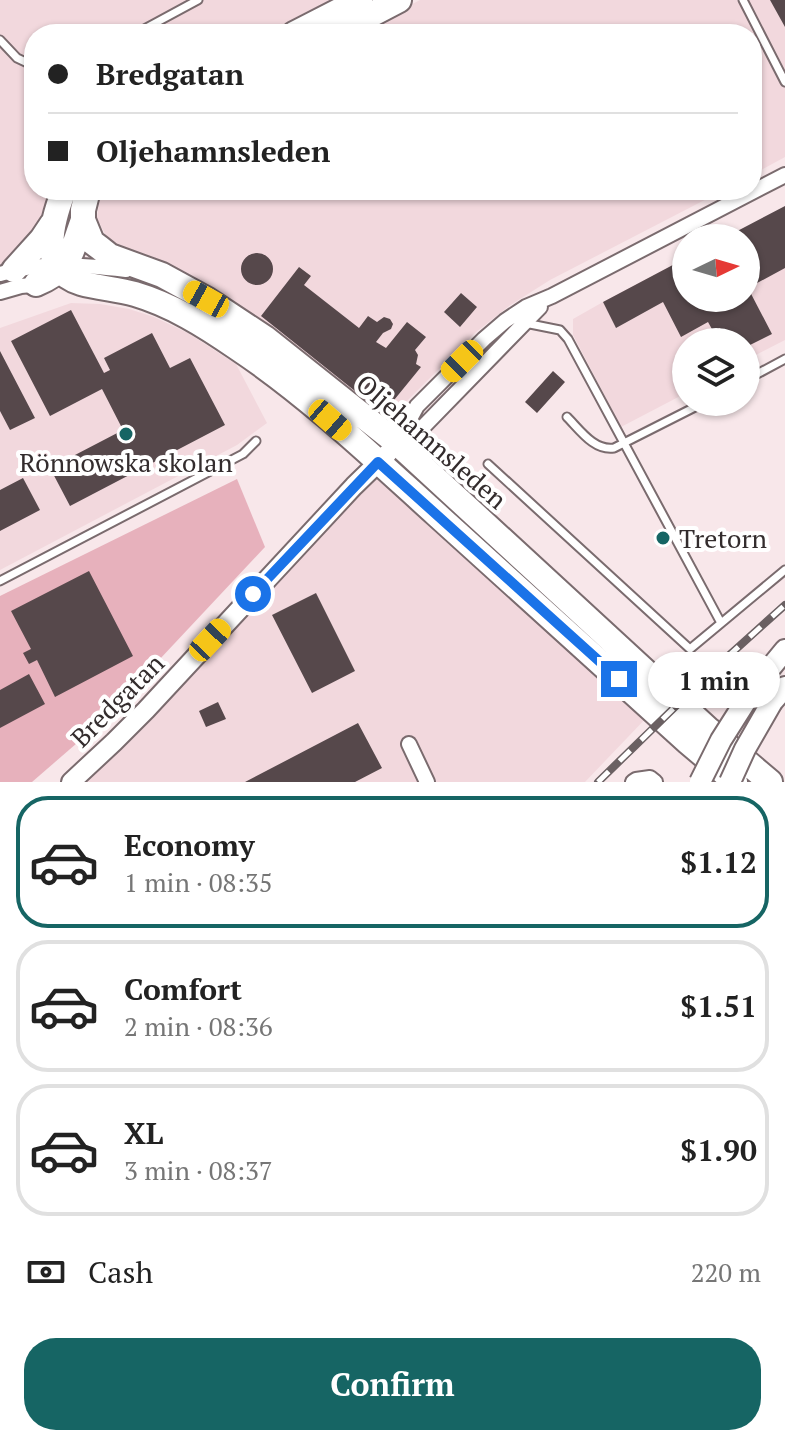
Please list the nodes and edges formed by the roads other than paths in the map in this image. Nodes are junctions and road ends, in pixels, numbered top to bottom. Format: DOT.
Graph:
graph roads {
  1 [pos="198,0"];
  2 [pos="360,0"];
  3 [pos="399,0"];
  4 [pos="743,0"];
  5 [pos="154,24"];
  6 [pos="313,24"];
  7 [pos="353,24"];
  8 [pos="755,24"];
  9 [pos="762,37"];
  10 [pos="0,40"];
  11 [pos="24,61"];
  12 [pos="785,82"];
  13 [pos="785,175"];
  14 [pos="762,187"];
  15 [pos="60,200"];
  16 [pos="86,200"];
  17 [pos="737,200"];
  18 [pos="83,220"];
  19 [pos="53,221"];
  20 [pos="62,266"];
  21 [pos="7,272"];
  22 [pos="150,272"];
  23 [pos="36,284"];
  24 [pos="83,284"];
  25 [pos="0,292"];
  26 [pos="552,296"];
  27 [pos="523,323"];
  28 [pos="785,359"];
  29 [pos="760,372"];
  30 [pos="679,416"];
  31 [pos="567,417"];
  32 [pos="256,441"];
  33 [pos="397,443"];
  34 [pos="625,445"];
  35 [pos="378,462"];
  36 [pos="488,464"];
  37 [pos="785,570"];
  38 [pos="0,581"];
  39 [pos="721,623"];
  40 [pos="785,650"];
  41 [pos="778,694"];
  42 [pos="409,744"];
  43 [pos="71,782"];
  44 [pos="427,782"];
  45 [pos="633,782"];
  46 [pos="655,782"];
  47 [pos="700,782"];
  48 [pos="733,782"];
  49 [pos="770,782"];
  1 -- 5 [label="lane"];
  2 -- 6 [label="highway"];
  3 -- 7 [label="highway"];
  4 -- 8 [label="lane"];
  9 -- 12 [label="lane"];
  10 -- 11 [label="lane"];
  13 -- 14 [label="street, Bredgatan"];
  15 -- 19 [label="highway"];
  16 -- 18 [label="highway"];
  17 -- 26 [label="street, Bredgatan"];
  18 -- 20 [label="highway"];
  18 -- 22 [label="highway"];
  19 -- 20 [label="highway"];
  19 -- 21 [label="highway"];
  20 -- 21 [label="street, Oljehamnsleden"];
  20 -- 22 [label="street, Oljehamnsleden"];
  20 -- 23 [label="highway"];
  20 -- 24 [label="highway"];
  22 -- 33 [label="highway, Oljehamnsleden"];
  23 -- 24 [label="street, Oljehamnsleden"];
  23 -- 25 [label="street, Oljehamnsleden"];
  24 -- 35 [label="highway, Oljehamnsleden"];
  26 -- 27 [label="street, Bredgatan"];
  26 -- 33 [label="street, Bredgatan"];
  27 -- 33 [label="street, Bredgatan"];
  27 -- 34 [label="lane"];
  28 -- 29 [label="lane"];
  30 -- 34 [label="lane"];
  31 -- 34 [label="lane"];
  32 -- 38 [label="lane"];
  33 -- 35 [label="street, Bredgatan"];
  33 -- 49 [label="highway, Oljehamnsleden"];
  34 -- 39 [label="lane"];
  35 -- 43 [label="street, Bredgatan"];
  35 -- 48 [label="highway, Oljehamnsleden"];
  36 -- 39 [label="lane"];
  37 -- 39 [label="lane"];
  40 -- 47 [label="main road, bridge"];
  41 -- 48 [label="main road, bridge"];
  42 -- 44 [label="street"];
  45 -- 46 [label="street"];
}
